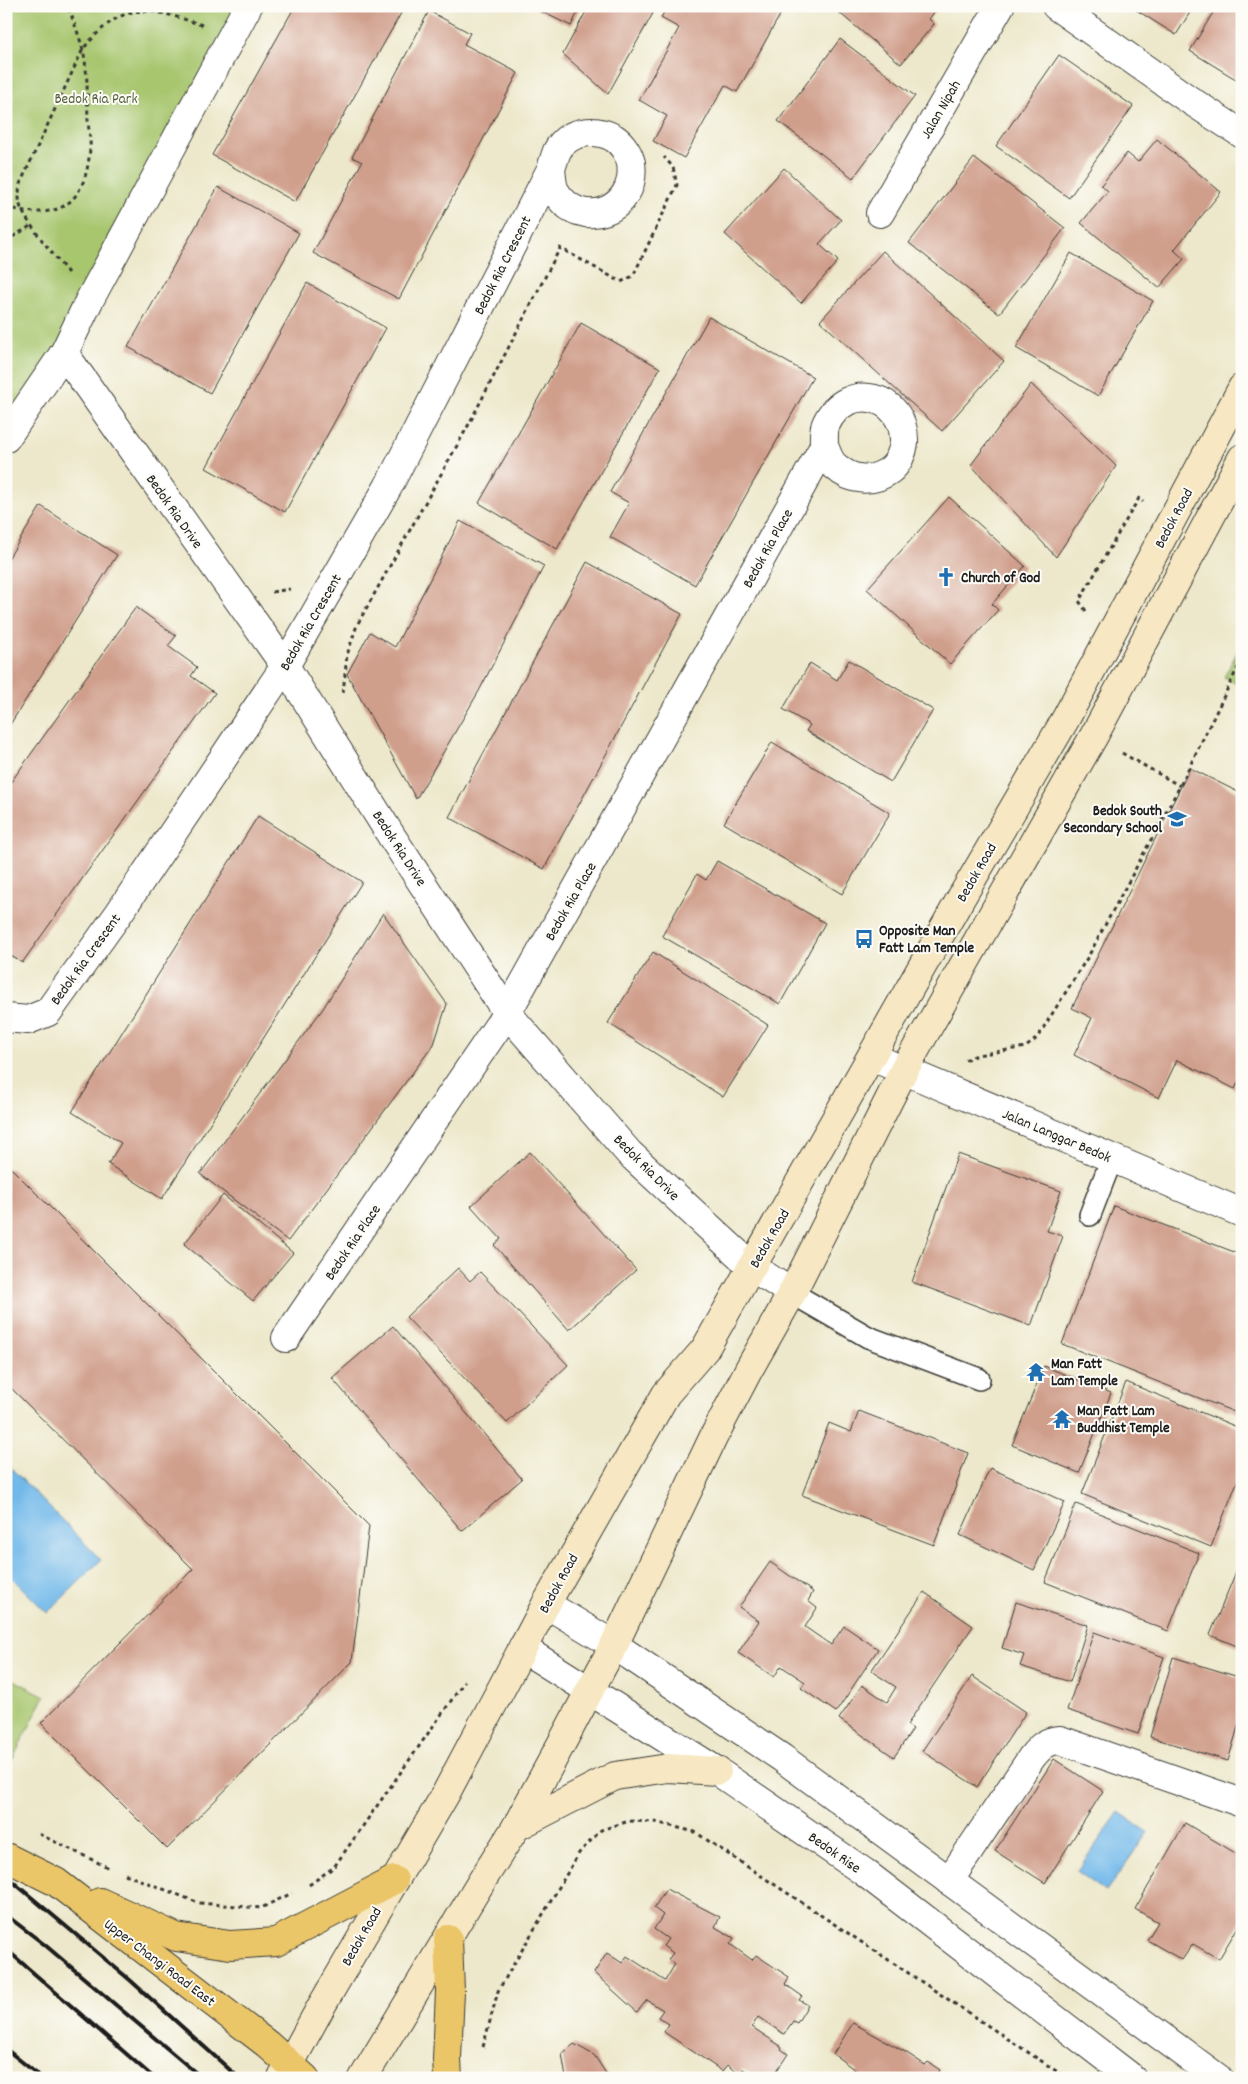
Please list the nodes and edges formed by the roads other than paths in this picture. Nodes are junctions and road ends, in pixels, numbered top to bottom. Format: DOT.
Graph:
graph roads {
  1 [pos="248,6"];
  2 [pos="1000,6"];
  3 [pos="1056,6"];
  4 [pos="1242,134"];
  5 [pos="551,169"];
  6 [pos="880,213"];
  7 [pos="64,353"];
  8 [pos="1242,388"];
  9 [pos="6,438"];
  10 [pos="824,446"];
  11 [pos="1242,458"];
  12 [pos="286,666"];
  13 [pos="507,1012"];
  14 [pos="7,1020"];
  15 [pos="872,1057"];
  16 [pos="915,1075"];
  17 [pos="1112,1158"];
  18 [pos="1242,1213"];
  19 [pos="1090,1215"];
  20 [pos="752,1268"];
  21 [pos="792,1293"];
  22 [pos="286,1338"];
  23 [pos="979,1379"];
  24 [pos="546,1604"];
  25 [pos="614,1645"];
  26 [pos="522,1648"];
  27 [pos="590,1691"];
  28 [pos="717,1771"];
  29 [pos="1242,1803"];
  30 [pos="516,1827"];
  31 [pos="6,1857"];
  32 [pos="394,1880"];
  33 [pos="949,1881"];
  34 [pos="56,1882"];
  35 [pos="448,1939"];
  36 [pos="292,2073"];
  37 [pos="363,2078"];
  38 [pos="448,2078"];
  39 [pos="1132,2078"];
  40 [pos="1218,2078"];
  1 -- 7 [label="street"];
  2 -- 6 [label="street, Jalan Nipah"];
  3 -- 4 [label="street"];
  5 -- 12 [label="street, Bedok Ria Crescent"];
  7 -- 9 [label="street"];
  7 -- 12 [label="street, Bedok Ria Drive"];
  8 -- 15 [label="main road, Bedok Road"];
  10 -- 13 [label="street, Bedok Ria Place"];
  11 -- 16 [label="main road"];
  12 -- 13 [label="street, Bedok Ria Drive"];
  12 -- 14 [label="street, Bedok Ria Crescent"];
  13 -- 20 [label="street, Bedok Ria Drive"];
  13 -- 22 [label="street, Bedok Ria Place"];
  15 -- 16 [label="street, Jalan Langgar Bedok"];
  15 -- 20 [label="main road, Bedok Road"];
  16 -- 17 [label="street, Jalan Langgar Bedok"];
  16 -- 21 [label="main road"];
  17 -- 18 [label="street, Jalan Langgar Bedok"];
  17 -- 19 [label="lane"];
  20 -- 21 [label="street, Bedok Ria Drive"];
  20 -- 24 [label="main road, Bedok Road"];
  21 -- 23 [label="lane"];
  21 -- 25 [label="main road"];
  24 -- 25 [label="street"];
  24 -- 26 [label="main road, Bedok Road"];
  25 -- 27 [label="main road"];
  25 -- 33 [label="street"];
  26 -- 27 [label="street, Bedok Rise"];
  26 -- 32 [label="main road, Bedok Road"];
  27 -- 28 [label="street, Bedok Rise"];
  27 -- 30 [label="main road"];
  28 -- 30 [label="main road"];
  28 -- 39 [label="street, Bedok Rise"];
  29 -- 33 [label="street"];
  30 -- 35 [label="main road"];
  31 -- 34 [label="main road, Upper Changi Road East"];
  32 -- 34 [label="main road"];
  32 -- 36 [label="main road, Bedok Road"];
  33 -- 40 [label="street"];
  34 -- 36 [label="main road, Upper Changi Road East"];
  35 -- 37 [label="main road"];
  35 -- 38 [label="main road"];
}
